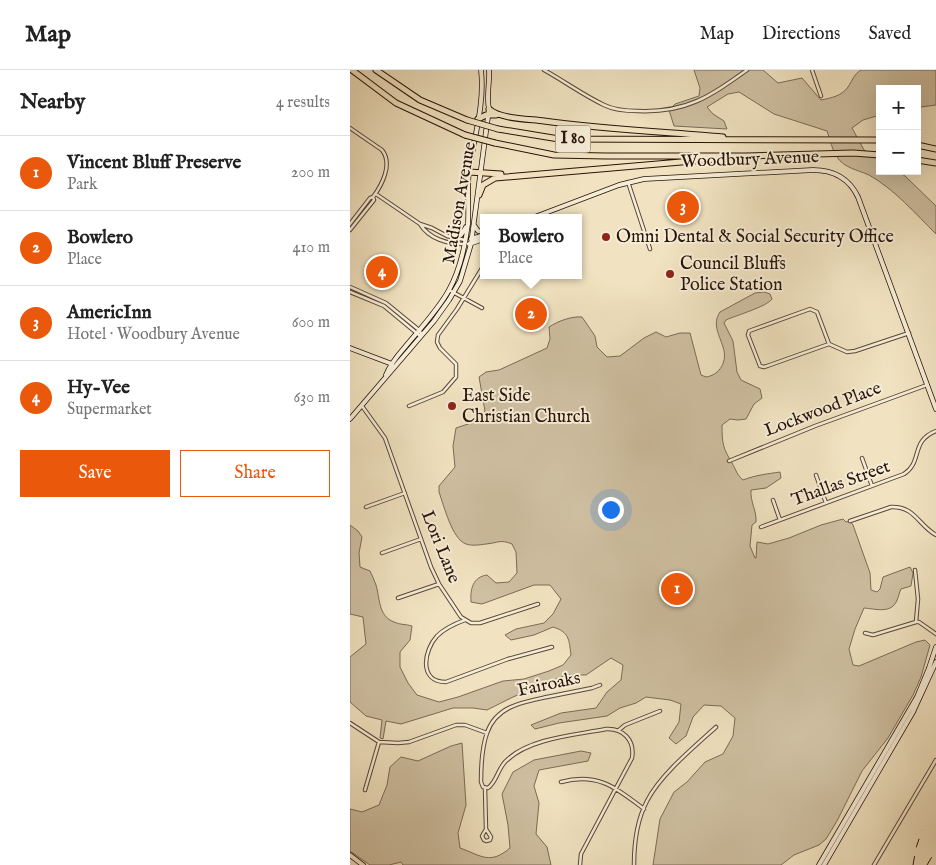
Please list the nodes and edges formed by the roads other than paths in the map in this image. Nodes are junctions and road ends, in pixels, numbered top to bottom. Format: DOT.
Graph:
graph roads {
  1 [pos="352,70"];
  2 [pos="376,70"];
  3 [pos="481,70"];
  4 [pos="489,70"];
  5 [pos="544,70"];
  6 [pos="746,70"];
  7 [pos="812,70"];
  8 [pos="821,96"];
  9 [pos="489,112"];
  10 [pos="478,119"];
  11 [pos="350,128"];
  12 [pos="778,140"];
  13 [pos="876,140"];
  14 [pos="921,146"];
  15 [pos="936,149"];
  16 [pos="876,154"];
  17 [pos="746,156"];
  18 [pos="921,161"];
  19 [pos="936,163"];
  20 [pos="469,172"];
  21 [pos="481,173"];
  22 [pos="516,175"];
  23 [pos="628,182"];
  24 [pos="376,194"];
  25 [pos="479,195"];
  26 [pos="373,197"];
  27 [pos="543,214"];
  28 [pos="468,223"];
  29 [pos="474,223"];
  30 [pos="350,224"];
  31 [pos="420,224"];
  32 [pos="350,230"];
  33 [pos="480,231"];
  34 [pos="480,236"];
  35 [pos="452,237"];
  36 [pos="480,240"];
  37 [pos="465,242"];
  38 [pos="471,242"];
  39 [pos="650,249"];
  40 [pos="480,272"];
  41 [pos="350,287"];
  42 [pos="449,290"];
  43 [pos="350,292"];
  44 [pos="454,292"];
  45 [pos="464,298"];
  46 [pos="482,308"];
  47 [pos="418,331"];
  48 [pos="908,333"];
  49 [pos="422,335"];
  50 [pos="829,344"];
  51 [pos="350,348"];
  52 [pos="394,365"];
  53 [pos="927,385"];
  54 [pos="361,405"];
  55 [pos="408,406"];
  56 [pos="936,409"];
  57 [pos="350,418"];
  58 [pos="936,431"];
  59 [pos="862,458"];
  60 [pos="729,460"];
  61 [pos="816,475"];
  62 [pos="872,486"];
  63 [pos="405,493"];
  64 [pos="773,500"];
  65 [pos="826,503"];
  66 [pos="366,507"];
  67 [pos="780,520"];
  68 [pos="850,521"];
  69 [pos="761,527"];
  70 [pos="936,535"];
  71 [pos="421,539"];
  72 [pos="382,553"];
  73 [pos="915,570"];
  74 [pos="439,584"];
  75 [pos="398,598"];
  76 [pos="538,604"];
  77 [pos="464,620"];
  78 [pos="916,622"];
  79 [pos="865,633"];
  80 [pos="936,634"];
  81 [pos="552,647"];
  82 [pos="936,647"];
  83 [pos="936,662"];
  84 [pos="600,685"];
  85 [pos="660,711"];
  86 [pos="350,723"];
  87 [pos="716,727"];
  88 [pos="619,730"];
  89 [pos="487,733"];
  90 [pos="379,742"];
  91 [pos="936,760"];
  92 [pos="562,782"];
  93 [pos="485,788"];
  94 [pos="617,788"];
  95 [pos="365,790"];
  96 [pos="644,809"];
  97 [pos="486,828"];
  98 [pos="350,855"];
  99 [pos="363,865"];
  100 [pos="580,865"];
  101 [pos="634,865"];
  102 [pos="819,865"];
  103 [pos="824,865"];
  104 [pos="874,865"];
  1 -- 17 [label="highway, I 80, bridge"];
  2 -- 12 [label="highway, I 80, bridge"];
  3 -- 10 [label="main road, Madison Avenue"];
  4 -- 9 [label="main road, Madison Avenue"];
  5 -- 6 [label="street"];
  7 -- 8 [label="street"];
  9 -- 10 [label="highway"];
  9 -- 12 [label="highway"];
  9 -- 21 [label="main road, Madison Avenue"];
  10 -- 20 [label="main road, Madison Avenue"];
  11 -- 24 [label="street"];
  12 -- 13 [label="highway, I 80"];
  14 -- 15 [label="highway"];
  16 -- 17 [label="highway, I 80"];
  17 -- 22 [label="highway"];
  18 -- 19 [label="highway"];
  20 -- 21 [label="highway"];
  20 -- 28 [label="main road, Madison Avenue"];
  21 -- 22 [label="highway"];
  21 -- 25 [label="main road, Madison Avenue"];
  22 -- 25 [label="highway"];
  23 -- 27 [label="main road, Woodbury Avenue"];
  23 -- 39 [label="street"];
  23 -- 48 [label="main road, Woodbury Avenue"];
  24 -- 26 [label="street"];
  24 -- 31 [label="street"];
  25 -- 29 [label="main road, Madison Avenue"];
  26 -- 30 [label="street"];
  26 -- 32 [label="street"];
  28 -- 35 [label="main road"];
  28 -- 37 [label="main road, Madison Avenue"];
  29 -- 33 [label="main road"];
  29 -- 38 [label="main road, Madison Avenue"];
  31 -- 35 [label="street"];
  31 -- 37 [label="street"];
  34 -- 38 [label="main road"];
  35 -- 37 [label="street"];
  36 -- 38 [label="main road"];
  37 -- 38 [label="main road"];
  37 -- 42 [label="main road, Madison Avenue"];
  38 -- 44 [label="main road, Madison Avenue"];
  40 -- 45 [label="street"];
  41 -- 47 [label="street"];
  42 -- 44 [label="street"];
  42 -- 47 [label="main road, Madison Avenue"];
  43 -- 47 [label="street"];
  44 -- 45 [label="street"];
  44 -- 49 [label="main road, Madison Avenue"];
  45 -- 46 [label="street"];
  45 -- 55 [label="street"];
  47 -- 49 [label="street"];
  47 -- 52 [label="main road, Madison Avenue"];
  48 -- 50 [label="street"];
  48 -- 53 [label="main road, Woodbury Avenue"];
  49 -- 52 [label="main road, Madison Avenue"];
  50 -- 50 [label="street"];
  51 -- 52 [label="main road"];
  52 -- 54 [label="main road, Madison Avenue"];
  53 -- 56 [label="main road, Woodbury Avenue"];
  53 -- 60 [label="street, Lockwood Place"];
  54 -- 57 [label="main road, Madison Avenue"];
  54 -- 63 [label="street, Lori Lane"];
  58 -- 62 [label="street, Thallas Street"];
  59 -- 62 [label="street"];
  61 -- 65 [label="street"];
  62 -- 65 [label="street, Thallas Street"];
  63 -- 66 [label="street"];
  63 -- 71 [label="street, Lori Lane"];
  64 -- 67 [label="street"];
  65 -- 67 [label="street, Thallas Street"];
  67 -- 69 [label="street, Thallas Street"];
  68 -- 70 [label="street"];
  71 -- 72 [label="street"];
  71 -- 74 [label="street, Lori Lane"];
  73 -- 78 [label="street"];
  74 -- 75 [label="street"];
  74 -- 77 [label="street, Lori Lane"];
  76 -- 77 [label="street"];
  77 -- 81 [label="street"];
  78 -- 79 [label="street"];
  78 -- 80 [label="street"];
  82 -- 102 [label="main road"];
  83 -- 103 [label="main road"];
  84 -- 89 [label="street, Fairoaks"];
  85 -- 88 [label="street"];
  86 -- 90 [label="street"];
  87 -- 96 [label="street"];
  88 -- 93 [label="street"];
  88 -- 94 [label="street"];
  89 -- 90 [label="street"];
  89 -- 93 [label="street"];
  90 -- 95 [label="street"];
  91 -- 104 [label="street"];
  92 -- 94 [label="street"];
  93 -- 97 [label="street"];
  94 -- 96 [label="street"];
  94 -- 100 [label="street"];
  96 -- 101 [label="street"];
  97 -- 97 [label="street"];
  98 -- 99 [label="main road"];
}
